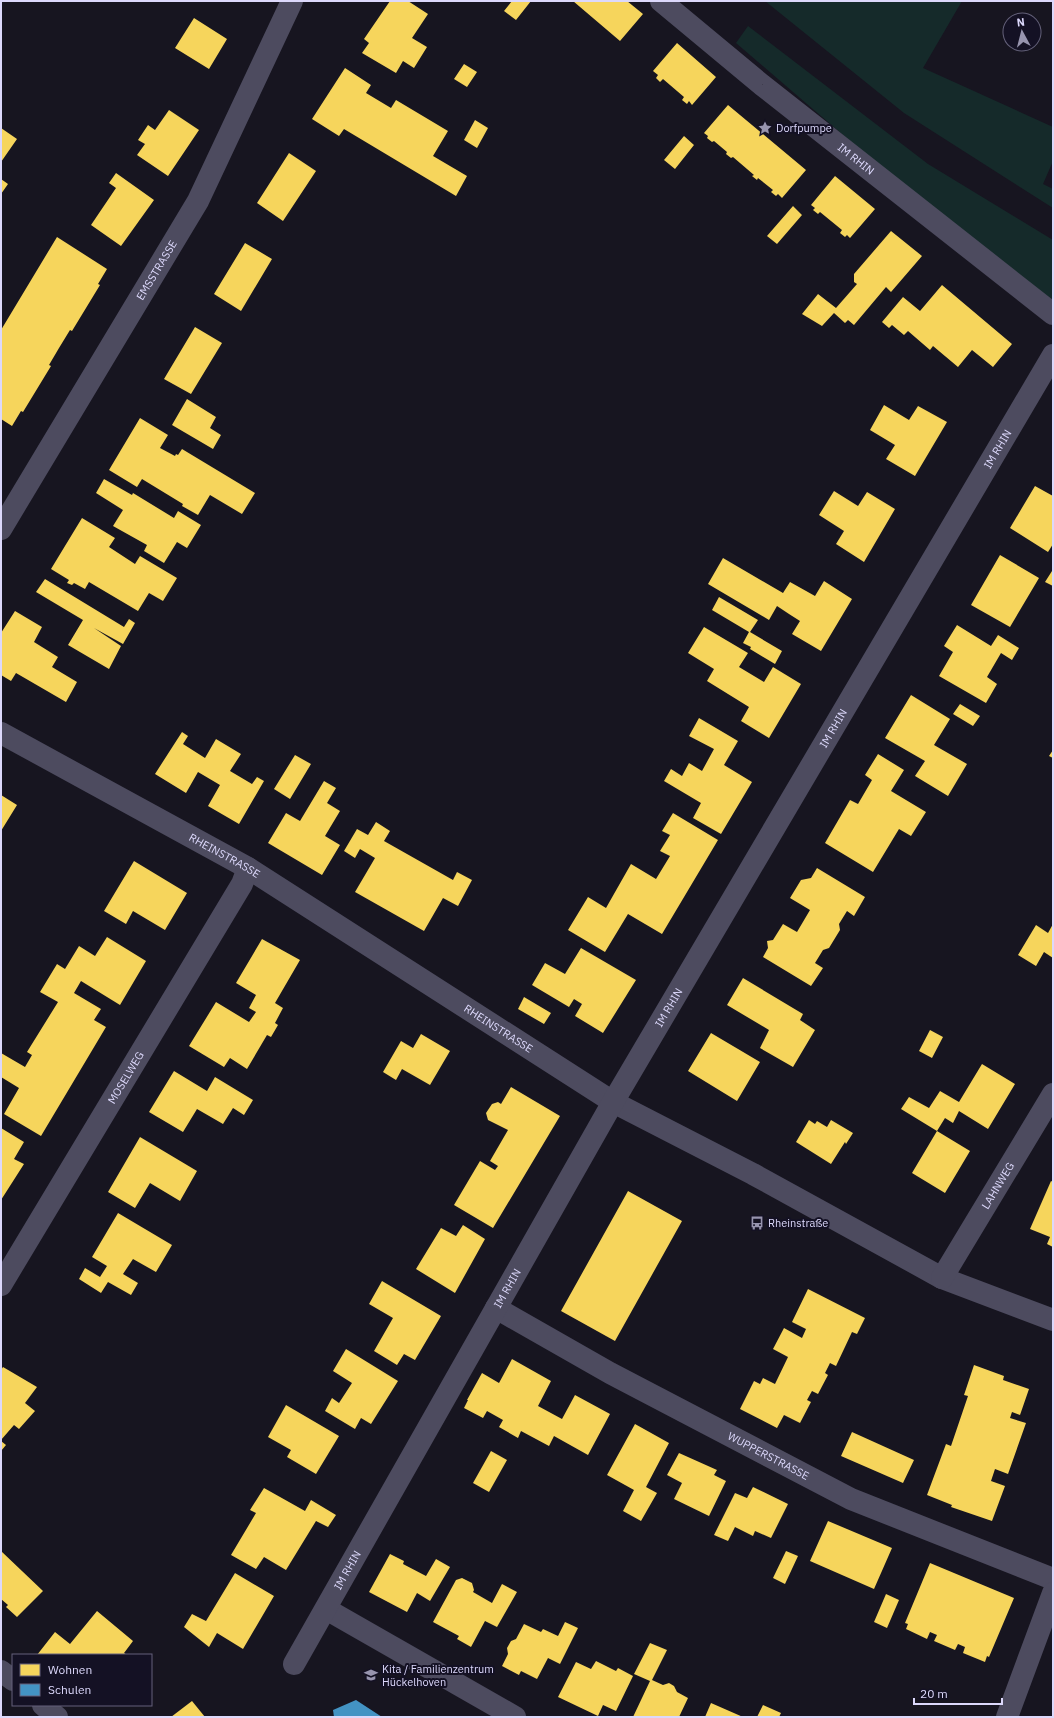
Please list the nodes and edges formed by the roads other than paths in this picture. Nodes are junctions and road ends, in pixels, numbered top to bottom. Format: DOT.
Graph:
graph roads {
  1 [pos="292,1"];
  2 [pos="661,1"];
  3 [pos="1053,314"];
  4 [pos="1053,355"];
  5 [pos="1,529"];
  6 [pos="1,733"];
  7 [pos="248,868"];
  8 [pos="1053,1094"];
  9 [pos="613,1102"];
  10 [pos="942,1278"];
  11 [pos="1,1285"];
  12 [pos="496,1308"];
  13 [pos="1053,1320"];
  14 [pos="1053,1579"];
  15 [pos="1053,1593"];
  16 [pos="326,1609"];
  17 [pos="294,1664"];
  18 [pos="1,1670"];
  19 [pos="12,1679"];
  20 [pos="44,1706"];
  21 [pos="57,1717"];
  22 [pos="515,1717"];
  23 [pos="1007,1717"];
  1 -- 5 [label="street, EMSSTRASSE"];
  2 -- 3 [label="street, IM RHIN"];
  4 -- 9 [label="street, IM RHIN"];
  6 -- 7 [label="street, RHEINSTRASSE"];
  7 -- 9 [label="street, RHEINSTRASSE"];
  7 -- 11 [label="street, MOSELWEG"];
  8 -- 10 [label="street, LAHNWEG"];
  9 -- 10 [label="street, RHEINSTRASSE"];
  9 -- 12 [label="street, IM RHIN"];
  10 -- 13 [label="street, RHEINSTRASSE"];
  12 -- 14 [label="street, WUPPERSTRASSE"];
  12 -- 16 [label="street, IM RHIN"];
  15 -- 23 [label="street"];
  16 -- 17 [label="street, IM RHIN"];
  16 -- 22 [label="street"];
  18 -- 19 [label="street"];
  20 -- 21 [label="street"];
}
